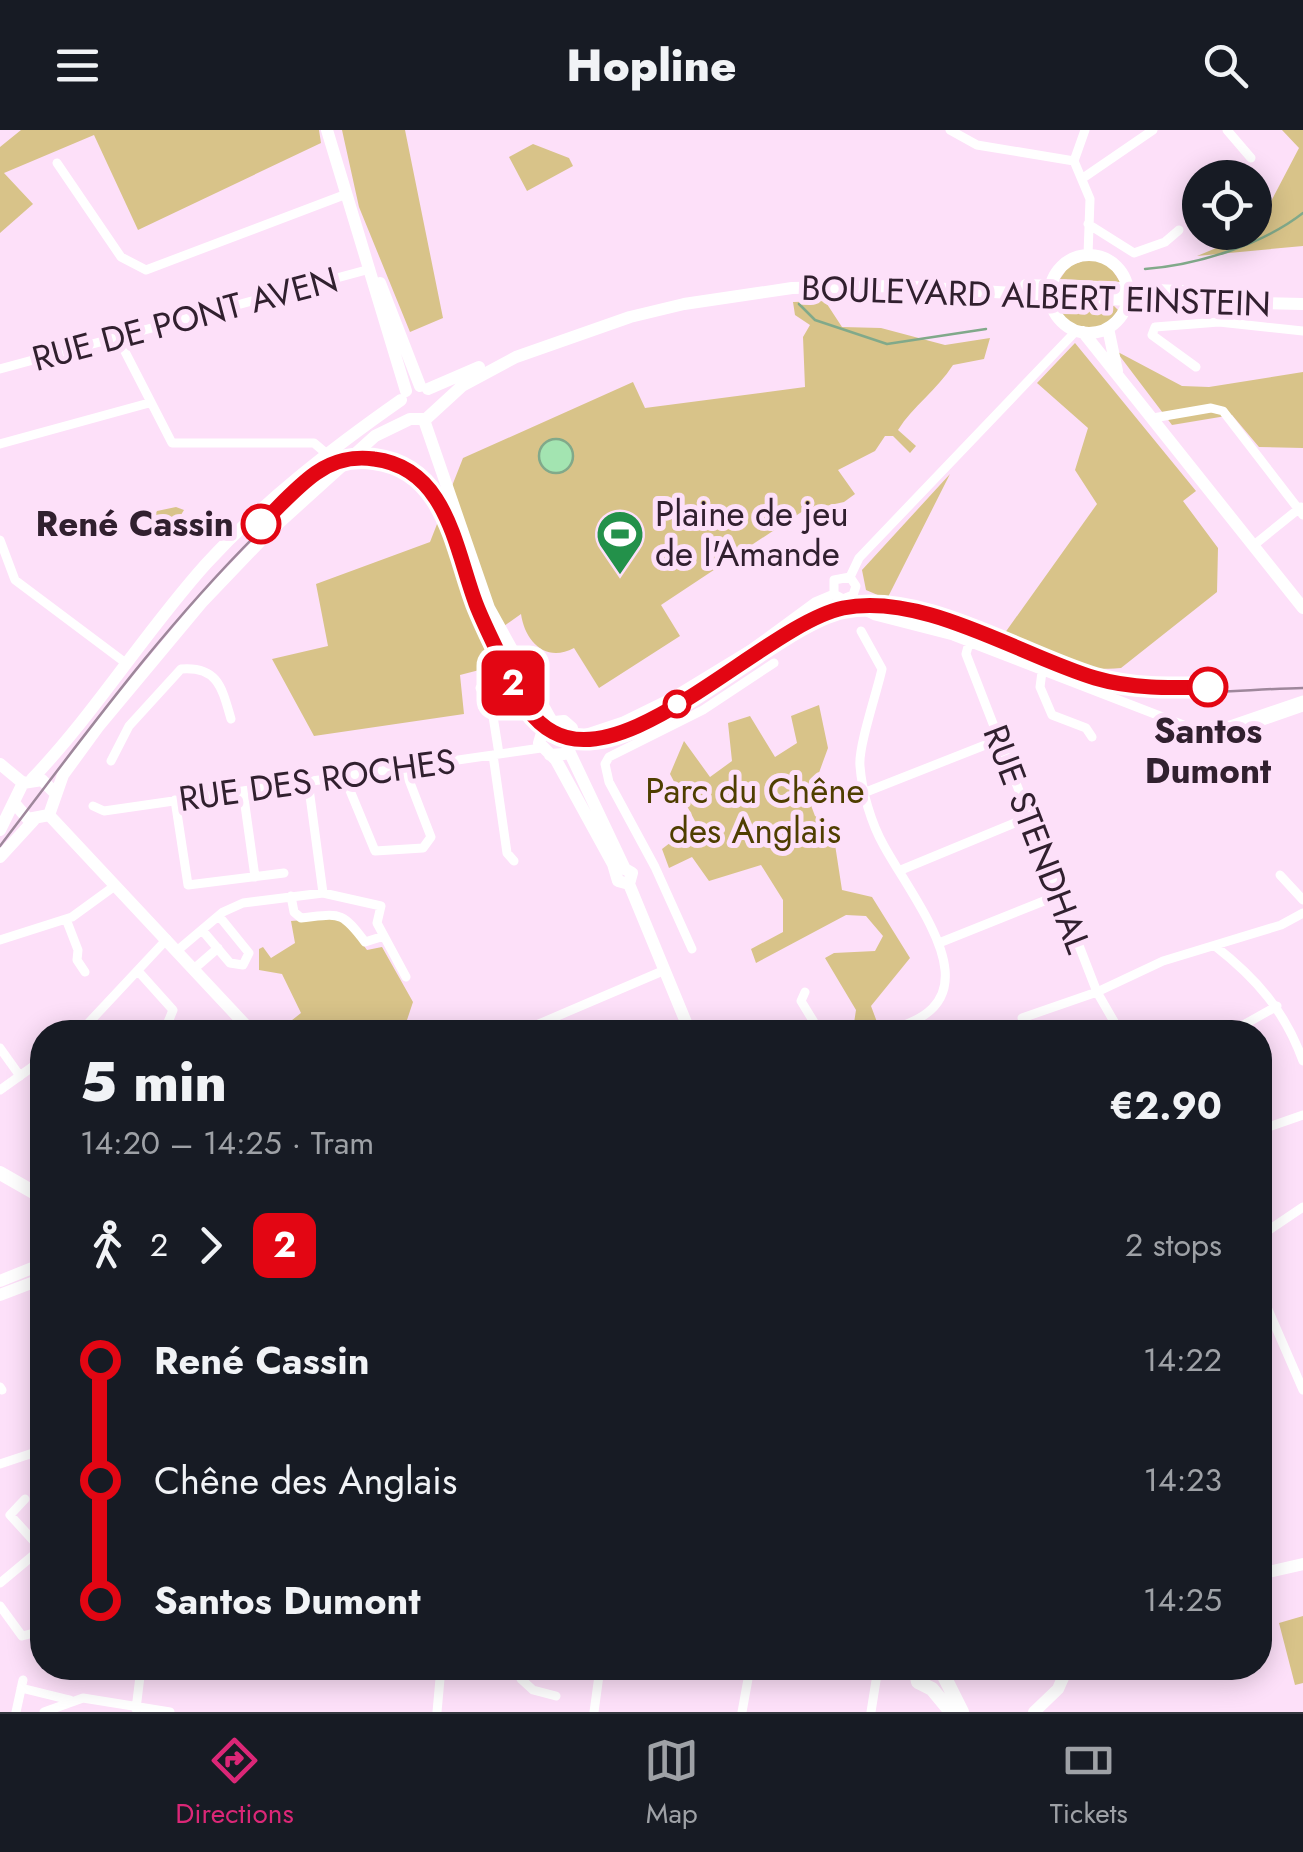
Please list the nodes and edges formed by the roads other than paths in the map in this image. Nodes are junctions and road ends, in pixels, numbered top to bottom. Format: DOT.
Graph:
graph roads {
  1 [pos="327,130"];
  2 [pos="950,130"];
  3 [pos="1085,130"];
  4 [pos="1153,130"];
  5 [pos="1227,130"];
  6 [pos="1251,158"];
  7 [pos="1074,161"];
  8 [pos="56,163"];
  9 [pos="1084,178"];
  10 [pos="344,195"];
  11 [pos="1088,224"];
  12 [pos="1180,230"];
  13 [pos="1088,255"];
  14 [pos="370,269"];
  15 [pos="1050,289"];
  16 [pos="1127,294"];
  17 [pos="1221,300"];
  18 [pos="1303,300"];
  19 [pos="1219,322"];
  20 [pos="1108,328"];
  21 [pos="1303,331"];
  22 [pos="1079,332"];
  23 [pos="118,338"];
  24 [pos="1196,367"];
  25 [pos="0,368"];
  26 [pos="1118,373"];
  27 [pos="424,388"];
  28 [pos="403,396"];
  29 [pos="149,403"];
  30 [pos="434,408"];
  31 [pos="1153,418"];
  32 [pos="410,419"];
  33 [pos="424,420"];
  34 [pos="0,444"];
  35 [pos="327,454"];
  36 [pos="1302,510"];
  37 [pos="0,540"];
  38 [pos="1254,545"];
  39 [pos="10,573"];
  40 [pos="850,577"];
  41 [pos="0,582"];
  42 [pos="834,594"];
  43 [pos="852,596"];
  44 [pos="1303,608"];
  45 [pos="861,631"];
  46 [pos="969,643"];
  47 [pos="733,661"];
  48 [pos="774,663"];
  49 [pos="127,664"];
  50 [pos="1042,672"];
  51 [pos="140,675"];
  52 [pos="747,682"];
  53 [pos="480,688"];
  54 [pos="158,691"];
  55 [pos="1303,704"];
  56 [pos="231,719"];
  57 [pos="551,720"];
  58 [pos="572,731"];
  59 [pos="1092,736"];
  60 [pos="998,740"];
  61 [pos="546,751"];
  62 [pos="569,751"];
  63 [pos="496,754"];
  64 [pos="111,761"];
  65 [pos="0,764"];
  66 [pos="404,767"];
  67 [pos="344,776"];
  68 [pos="28,781"];
  69 [pos="308,781"];
  70 [pos="243,790"];
  71 [pos="866,792"];
  72 [pos="55,793"];
  73 [pos="175,800"];
  74 [pos="15,804"];
  75 [pos="93,806"];
  76 [pos="49,815"];
  77 [pos="1028,817"];
  78 [pos="34,820"];
  79 [pos="0,830"];
  80 [pos="0,857"];
  81 [pos="514,861"];
  82 [pos="655,867"];
  83 [pos="901,870"];
  84 [pos="284,873"];
  85 [pos="626,875"];
  86 [pos="1280,875"];
  87 [pos="255,877"];
  88 [pos="116,885"];
  89 [pos="323,893"];
  90 [pos="1059,895"];
  91 [pos="291,896"];
  92 [pos="1303,900"];
  93 [pos="1303,912"];
  94 [pos="219,916"];
  95 [pos="66,919"];
  96 [pos="202,930"];
  97 [pos="384,936"];
  98 [pos="0,940"];
  99 [pos="939,943"];
  100 [pos="172,944"];
  101 [pos="1215,946"];
  102 [pos="218,948"];
  103 [pos="692,948"];
  104 [pos="195,968"];
  105 [pos="138,970"];
  106 [pos="666,970"];
  107 [pos="85,972"];
  108 [pos="406,977"];
  109 [pos="804,992"];
  110 [pos="1097,992"];
  111 [pos="1277,1006"];
  112 [pos="1022,1018"];
  113 [pos="91,1020"];
  114 [pos="169,1020"];
  115 [pos="241,1020"];
  116 [pos="546,1020"];
  117 [pos="685,1020"];
  118 [pos="813,1020"];
  119 [pos="917,1020"];
  120 [pos="1113,1020"];
  121 [pos="1253,1020"];
  122 [pos="0,1048"];
  123 [pos="1303,1060"];
  124 [pos="30,1069"];
  125 [pos="20,1076"];
  126 [pos="0,1090"];
  127 [pos="1303,1115"];
  128 [pos="1272,1126"];
  129 [pos="0,1173"];
  130 [pos="0,1182"];
  131 [pos="30,1190"];
  132 [pos="30,1199"];
  133 [pos="1303,1207"];
  134 [pos="1272,1228"];
  135 [pos="30,1269"];
  136 [pos="0,1281"];
  137 [pos="30,1284"];
  138 [pos="0,1295"];
  139 [pos="1272,1318"];
  140 [pos="1302,1385"];
  141 [pos="30,1454"];
  142 [pos="0,1464"];
  143 [pos="25,1499"];
  144 [pos="30,1536"];
  145 [pos="30,1559"];
  146 [pos="1303,1564"];
  147 [pos="1272,1571"];
  148 [pos="0,1583"];
  149 [pos="0,1606"];
  150 [pos="30,1634"];
  151 [pos="140,1680"];
  152 [pos="441,1680"];
  153 [pos="521,1680"];
  154 [pos="598,1680"];
  155 [pos="748,1680"];
  156 [pos="876,1680"];
  157 [pos="938,1680"];
  158 [pos="939,1680"];
  159 [pos="1060,1680"];
  160 [pos="556,1696"];
  161 [pos="70,1700"];
  162 [pos="136,1709"];
  163 [pos="16,1712"];
  164 [pos="44,1712"];
  165 [pos="170,1712"];
  166 [pos="437,1712"];
  167 [pos="594,1712"];
  168 [pos="742,1712"];
  169 [pos="871,1712"];
  170 [pos="950,1712"];
  171 [pos="962,1712"];
  172 [pos="1034,1712"];
  1 -- 10 [label="main road"];
  2 -- 7 [label="street"];
  3 -- 7 [label="street"];
  4 -- 9 [label="street"];
  5 -- 6 [label="street"];
  7 -- 9 [label="street"];
  8 -- 10 [label="street"];
  9 -- 11 [label="street"];
  10 -- 14 [label="main road"];
  11 -- 12 [label="street"];
  11 -- 13 [label="street"];
  13 -- 15 [label="main road"];
  13 -- 16 [label="main road"];
  14 -- 23 [label="street, RUE DE PONT AVEN"];
  14 -- 27 [label="main road"];
  14 -- 28 [label="main road"];
  15 -- 16 [label="main road, BOULEVARD ALBERT EINSTEIN"];
  15 -- 22 [label="main road"];
  15 -- 27 [label="main road, BOULEVARD ALBERT EINSTEIN"];
  15 -- 30 [label="main road, BOULEVARD ALBERT EINSTEIN"];
  16 -- 17 [label="main road, BOULEVARD ALBERT EINSTEIN"];
  16 -- 18 [label="main road, BOULEVARD ALBERT EINSTEIN"];
  16 -- 20 [label="main road"];
  17 -- 18 [label="main road, BOULEVARD ALBERT EINSTEIN"];
  17 -- 19 [label="street"];
  19 -- 21 [label="street"];
  19 -- 24 [label="street"];
  20 -- 22 [label="main road"];
  20 -- 26 [label="main road"];
  22 -- 26 [label="main road"];
  22 -- 40 [label="street"];
  23 -- 25 [label="street, RUE DE PONT AVEN"];
  23 -- 29 [label="street"];
  26 -- 31 [label="main road"];
  27 -- 28 [label="main road, BOULEVARD ALBERT EINSTEIN"];
  27 -- 30 [label="main road"];
  28 -- 32 [label="main road"];
  28 -- 35 [label="main road, BOULEVARD ALBERT EINSTEIN"];
  29 -- 34 [label="street"];
  29 -- 35 [label="street"];
  30 -- 33 [label="main road, BOULEVARD ALBERT EINSTEIN"];
  31 -- 36 [label="street"];
  31 -- 38 [label="main road"];
  32 -- 33 [label="main road"];
  32 -- 51 [label="main road"];
  33 -- 57 [label="main road"];
  35 -- 49 [label="main road, BOULEVARD ALBERT EINSTEIN"];
  36 -- 38 [label="street"];
  37 -- 39 [label="street"];
  38 -- 44 [label="main road"];
  39 -- 41 [label="street"];
  39 -- 49 [label="street"];
  40 -- 42 [label="street"];
  40 -- 43 [label="street"];
  42 -- 43 [label="street"];
  42 -- 47 [label="street"];
  43 -- 46 [label="street"];
  45 -- 71 [label="street"];
  46 -- 50 [label="street"];
  46 -- 60 [label="street, RUE STENDHAL"];
  47 -- 52 [label="street"];
  47 -- 58 [label="street"];
  48 -- 52 [label="street"];
  49 -- 68 [label="main road, BOULEVARD ALBERT EINSTEIN"];
  50 -- 55 [label="street"];
  50 -- 59 [label="street"];
  51 -- 54 [label="street"];
  51 -- 72 [label="main road"];
  52 -- 82 [label="street"];
  53 -- 63 [label="street"];
  54 -- 56 [label="street"];
  54 -- 64 [label="street"];
  57 -- 58 [label="main road"];
  57 -- 61 [label="main road"];
  58 -- 62 [label="main road"];
  60 -- 71 [label="street"];
  60 -- 77 [label="street, RUE STENDHAL"];
  61 -- 62 [label="main road"];
  61 -- 63 [label="street, RUE DES ROCHES"];
  61 -- 85 [label="main road"];
  62 -- 85 [label="main road"];
  63 -- 66 [label="street, RUE DES ROCHES"];
  63 -- 81 [label="street"];
  65 -- 68 [label="main road"];
  66 -- 67 [label="street, RUE DES ROCHES"];
  66 -- 67 [label="street"];
  67 -- 69 [label="street, RUE DES ROCHES"];
  68 -- 72 [label="main road"];
  68 -- 74 [label="main road"];
  69 -- 70 [label="street, RUE DES ROCHES"];
  69 -- 89 [label="street"];
  70 -- 73 [label="street, RUE DES ROCHES"];
  70 -- 87 [label="street"];
  71 -- 83 [label="street"];
  72 -- 76 [label="main road"];
  73 -- 75 [label="street, RUE DES ROCHES"];
  73 -- 87 [label="street"];
  74 -- 78 [label="main road"];
  74 -- 79 [label="main road"];
  76 -- 78 [label="main road"];
  76 -- 88 [label="main road"];
  77 -- 83 [label="street"];
  77 -- 90 [label="street, RUE STENDHAL"];
  78 -- 80 [label="main road"];
  82 -- 85 [label="street"];
  82 -- 103 [label="street"];
  83 -- 99 [label="street"];
  84 -- 87 [label="street"];
  85 -- 106 [label="main road"];
  86 -- 92 [label="street"];
  88 -- 95 [label="street"];
  88 -- 100 [label="main road"];
  89 -- 91 [label="street"];
  89 -- 97 [label="street"];
  90 -- 99 [label="street"];
  90 -- 110 [label="street, RUE STENDHAL"];
  91 -- 94 [label="street"];
  91 -- 97 [label="street"];
  93 -- 101 [label="street"];
  94 -- 96 [label="street"];
  94 -- 102 [label="street"];
  95 -- 98 [label="street"];
  95 -- 107 [label="street"];
  96 -- 100 [label="street"];
  96 -- 102 [label="street"];
  97 -- 108 [label="street"];
  99 -- 119 [label="street"];
  100 -- 104 [label="main road"];
  100 -- 105 [label="street"];
  101 -- 110 [label="street"];
  101 -- 111 [label="street"];
  102 -- 104 [label="street"];
  104 -- 115 [label="main road"];
  105 -- 113 [label="street"];
  105 -- 114 [label="street"];
  106 -- 116 [label="street"];
  106 -- 117 [label="main road"];
  109 -- 118 [label="street"];
  110 -- 112 [label="street"];
  110 -- 120 [label="street, RUE STENDHAL"];
  111 -- 121 [label="street"];
  111 -- 123 [label="street"];
  122 -- 125 [label="street"];
  124 -- 125 [label="street"];
  125 -- 126 [label="street"];
  127 -- 128 [label="street"];
  129 -- 131 [label="main road"];
  130 -- 132 [label="main road"];
  133 -- 134 [label="street"];
  135 -- 136 [label="main road"];
  137 -- 138 [label="main road"];
  139 -- 140 [label="street"];
  141 -- 142 [label="street"];
  143 -- 144 [label="street"];
  145 -- 148 [label="street"];
  146 -- 147 [label="main road"];
  149 -- 150 [label="street"];
  151 -- 162 [label="street"];
  152 -- 166 [label="street"];
  153 -- 160 [label="street"];
  154 -- 167 [label="street"];
  155 -- 168 [label="street"];
  156 -- 169 [label="street"];
  157 -- 170 [label="main road"];
  158 -- 171 [label="main road"];
  159 -- 172 [label="main road"];
  161 -- 162 [label="street"];
  161 -- 163 [label="street"];
  161 -- 164 [label="street"];
  162 -- 165 [label="street"];
}
